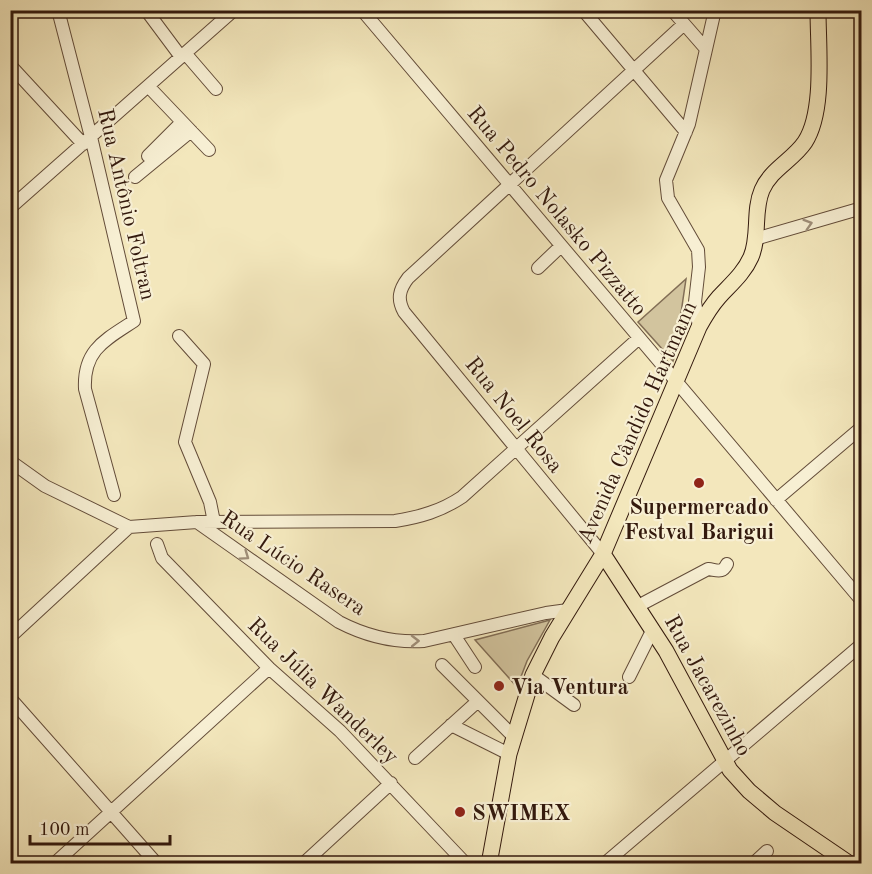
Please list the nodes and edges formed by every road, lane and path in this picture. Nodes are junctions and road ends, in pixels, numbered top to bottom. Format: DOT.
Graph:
graph roads {
  1 [pos="58,10"];
  2 [pos="146,10"];
  3 [pos="234,10"];
  4 [pos="362,10"];
  5 [pos="583,10"];
  6 [pos="672,10"];
  7 [pos="715,10"];
  8 [pos="818,10"];
  9 [pos="684,24"];
  10 [pos="706,49"];
  11 [pos="183,55"];
  12 [pos="10,65"];
  13 [pos="634,70"];
  14 [pos="148,86"];
  15 [pos="216,89"];
  16 [pos="187,127"];
  17 [pos="686,132"];
  18 [pos="87,140"];
  19 [pos="209,150"];
  20 [pos="148,156"];
  21 [pos="135,177"];
  22 [pos="509,185"];
  23 [pos="10,208"];
  24 [pos="861,208"];
  25 [pos="755,240"];
  26 [pos="561,246"];
  27 [pos="537,268"];
  28 [pos="699,327"];
  29 [pos="179,336"];
  30 [pos="639,338"];
  31 [pos="676,382"];
  32 [pos="861,428"];
  33 [pos="516,448"];
  34 [pos="10,461"];
  35 [pos="114,495"];
  36 [pos="776,500"];
  37 [pos="197,522"];
  38 [pos="214,522"];
  39 [pos="129,527"];
  40 [pos="157,544"];
  41 [pos="603,554"];
  42 [pos="727,564"];
  43 [pos="861,601"];
  44 [pos="639,606"];
  45 [pos="568,610"];
  46 [pos="653,629"];
  47 [pos="454,635"];
  48 [pos="10,637"];
  49 [pos="861,644"];
  50 [pos="442,665"];
  51 [pos="269,668"];
  52 [pos="475,668"];
  53 [pos="533,675"];
  54 [pos="629,677"];
  55 [pos="478,701"];
  56 [pos="13,705"];
  57 [pos="574,705"];
  58 [pos="451,725"];
  59 [pos="514,737"];
  60 [pos="510,754"];
  61 [pos="415,758"];
  62 [pos="724,761"];
  63 [pos="391,783"];
  64 [pos="111,812"];
  65 [pos="767,851"];
  66 [pos="861,859"];
  67 [pos="54,864"];
  68 [pos="157,864"];
  69 [pos="303,864"];
  70 [pos="466,864"];
  71 [pos="489,864"];
  72 [pos="604,864"];
  73 [pos="753,864"];
  74 [pos="850,864"];
  75 [pos="856,864"];
  1 -- 18 [label="street, Rua Antônio Foltran"];
  2 -- 11 [label="street"];
  3 -- 11 [label="street"];
  4 -- 22 [label="street, Rua Pedro Nolasko Pizzatto"];
  5 -- 13 [label="street"];
  6 -- 9 [label="street"];
  7 -- 10 [label="street"];
  8 -- 25 [label="main road, Avenida Cândido Hartmann"];
  9 -- 10 [label="street"];
  9 -- 13 [label="street"];
  10 -- 17 [label="street"];
  11 -- 14 [label="street"];
  11 -- 15 [label="street"];
  12 -- 18 [label="street"];
  13 -- 17 [label="street"];
  13 -- 22 [label="street"];
  14 -- 16 [label="street"];
  14 -- 18 [label="street"];
  16 -- 19 [label="street"];
  16 -- 20 [label="street"];
  16 -- 21 [label="street"];
  17 -- 28 [label="street"];
  18 -- 23 [label="street"];
  18 -- 35 [label="street, Rua Antônio Foltran"];
  22 -- 26 [label="street, Rua Pedro Nolasko Pizzatto"];
  22 -- 33 [label="street, Rua Noel Rosa"];
  25 -- 24 [label="street, one-way"];
  25 -- 28 [label="main road, Avenida Cândido Hartmann"];
  26 -- 27 [label="street"];
  26 -- 30 [label="street, Rua Pedro Nolasko Pizzatto"];
  28 -- 31 [label="main road, Avenida Cândido Hartmann"];
  29 -- 38 [label="street"];
  30 -- 31 [label="street, Rua Pedro Nolasko Pizzatto"];
  30 -- 33 [label="street"];
  31 -- 36 [label="street, Rua Pedro Nolasko Pizzatto"];
  31 -- 41 [label="main road, Avenida Cândido Hartmann"];
  32 -- 36 [label="street"];
  33 -- 38 [label="street"];
  33 -- 41 [label="street, Rua Noel Rosa"];
  34 -- 39 [label="street"];
  36 -- 43 [label="street, Rua Pedro Nolasko Pizzatto"];
  37 -- 38 [label="street"];
  37 -- 39 [label="street, Rua Lúcio Rasera"];
  37 -- 47 [label="street, Rua Lúcio Rasera, one-way"];
  39 -- 48 [label="street"];
  40 -- 51 [label="street, Rua Júlia Wanderley"];
  41 -- 44 [label="main road, Rua Jacarezinho"];
  41 -- 45 [label="main road, Avenida Cândido Hartmann"];
  42 -- 44 [label="street"];
  44 -- 46 [label="main road, Rua Jacarezinho"];
  45 -- 47 [label="street, Rua Lúcio Rasera"];
  45 -- 53 [label="main road, Avenida Cândido Hartmann"];
  46 -- 54 [label="street"];
  46 -- 62 [label="main road, Rua Jacarezinho"];
  47 -- 52 [label="street"];
  49 -- 62 [label="street"];
  50 -- 55 [label="street"];
  51 -- 63 [label="street, Rua Júlia Wanderley"];
  51 -- 64 [label="street"];
  53 -- 57 [label="street"];
  53 -- 59 [label="main road, Avenida Cândido Hartmann"];
  55 -- 58 [label="street"];
  55 -- 59 [label="street"];
  56 -- 64 [label="street"];
  58 -- 60 [label="street"];
  58 -- 61 [label="street"];
  59 -- 60 [label="main road, Avenida Cândido Hartmann"];
  60 -- 71 [label="main road, Avenida Cândido Hartmann"];
  62 -- 72 [label="street"];
  62 -- 74 [label="main road, Rua Jacarezinho"];
  63 -- 69 [label="street"];
  63 -- 70 [label="street, Rua Júlia Wanderley"];
  64 -- 67 [label="street"];
  64 -- 68 [label="street"];
  65 -- 73 [label="street"];
  66 -- 75 [label="street"];
}
